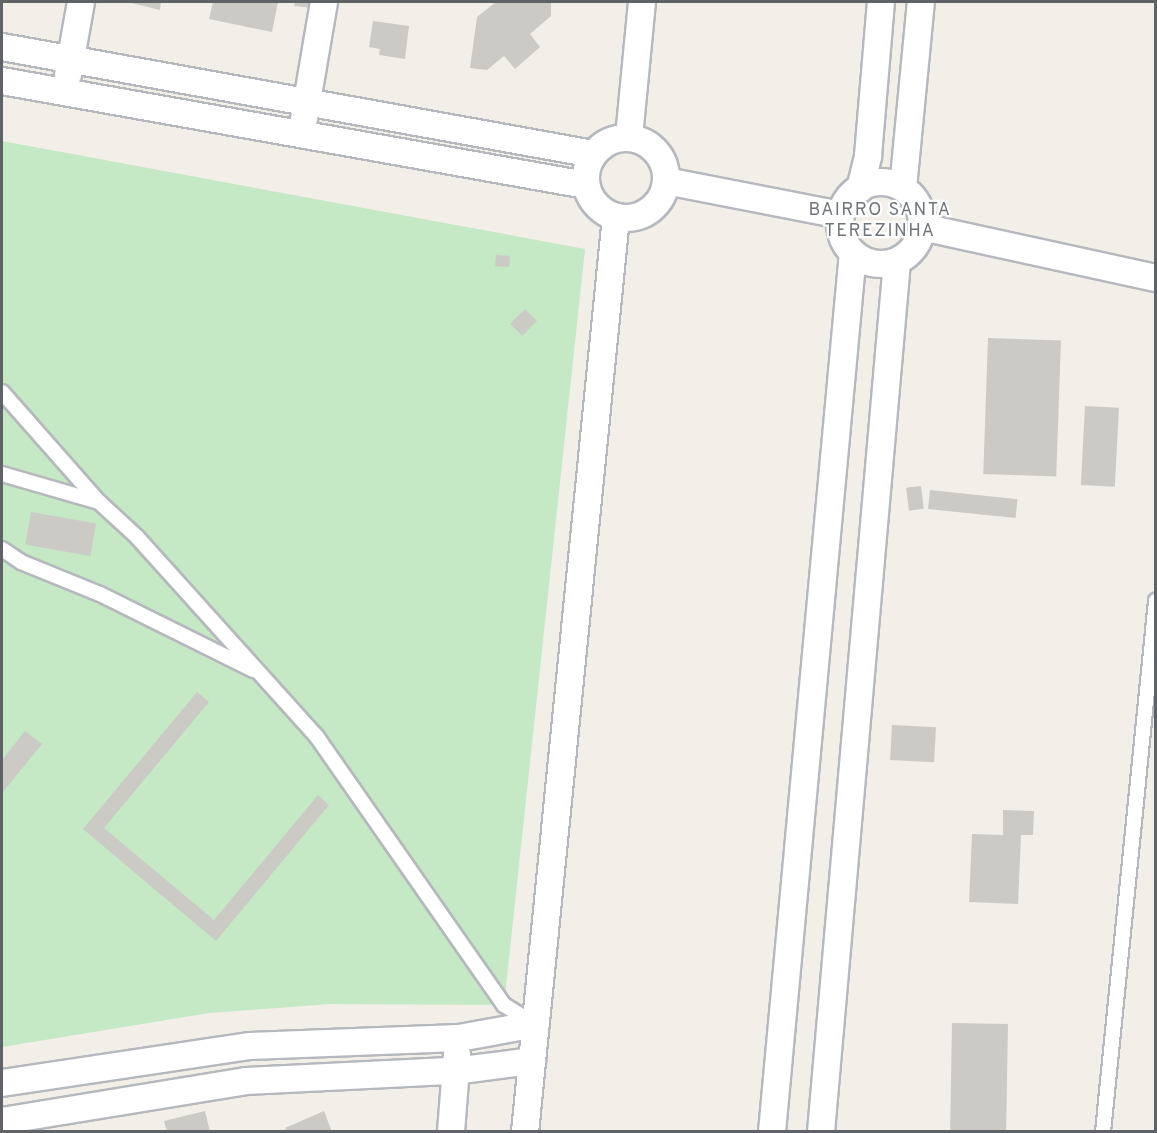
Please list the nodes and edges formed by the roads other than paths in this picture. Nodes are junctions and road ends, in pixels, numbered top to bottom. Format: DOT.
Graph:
graph roads {
  1 [pos="81,2"];
  2 [pos="324,2"];
  3 [pos="642,2"];
  4 [pos="881,2"];
  5 [pos="921,2"];
  6 [pos="2,47"];
  7 [pos="70,59"];
  8 [pos="2,81"];
  9 [pos="65,92"];
  10 [pos="306,102"];
  11 [pos="301,134"];
  12 [pos="629,137"];
  13 [pos="593,154"];
  14 [pos="666,181"];
  15 [pos="586,185"];
  16 [pos="903,188"];
  17 [pos="860,189"];
  18 [pos="841,215"];
  19 [pos="616,217"];
  20 [pos="922,227"];
  21 [pos="853,253"];
  22 [pos="897,261"];
  23 [pos="1155,278"];
  24 [pos="2,392"];
  25 [pos="2,474"];
  26 [pos="99,501"];
  27 [pos="2,549"];
  28 [pos="1155,601"];
  29 [pos="260,674"];
  30 [pos="1149,731"];
  31 [pos="536,1024"];
  32 [pos="459,1038"];
  33 [pos="532,1061"];
  34 [pos="454,1071"];
  35 [pos="2,1083"];
  36 [pos="2,1121"];
  37 [pos="451,1131"];
  38 [pos="525,1131"];
  39 [pos="772,1131"];
  40 [pos="821,1131"];
  41 [pos="1103,1131"];
  1 -- 7 [label="street"];
  2 -- 10 [label="street"];
  3 -- 12 [label="street"];
  4 -- 17 [label="street"];
  5 -- 16 [label="street"];
  6 -- 7 [label="street"];
  7 -- 9 [label="street"];
  7 -- 10 [label="street"];
  8 -- 9 [label="street"];
  9 -- 11 [label="street"];
  10 -- 11 [label="street"];
  10 -- 13 [label="street"];
  11 -- 15 [label="street"];
  12 -- 13 [label="street"];
  12 -- 14 [label="street"];
  13 -- 15 [label="street"];
  14 -- 18 [label="street"];
  14 -- 19 [label="street"];
  15 -- 19 [label="street"];
  16 -- 17 [label="street"];
  16 -- 20 [label="street"];
  17 -- 18 [label="street"];
  18 -- 21 [label="street"];
  19 -- 31 [label="street"];
  20 -- 22 [label="street"];
  20 -- 23 [label="street"];
  21 -- 22 [label="street"];
  21 -- 39 [label="street"];
  22 -- 40 [label="street"];
  24 -- 26 [label="lane"];
  25 -- 26 [label="lane"];
  26 -- 29 [label="lane"];
  27 -- 29 [label="lane"];
  28 -- 30 [label="lane"];
  29 -- 31 [label="lane"];
  30 -- 41 [label="lane"];
  31 -- 32 [label="street"];
  31 -- 33 [label="street"];
  32 -- 34 [label="street"];
  32 -- 35 [label="street"];
  33 -- 34 [label="street"];
  33 -- 38 [label="street"];
  34 -- 36 [label="street"];
  34 -- 37 [label="street"];
}
